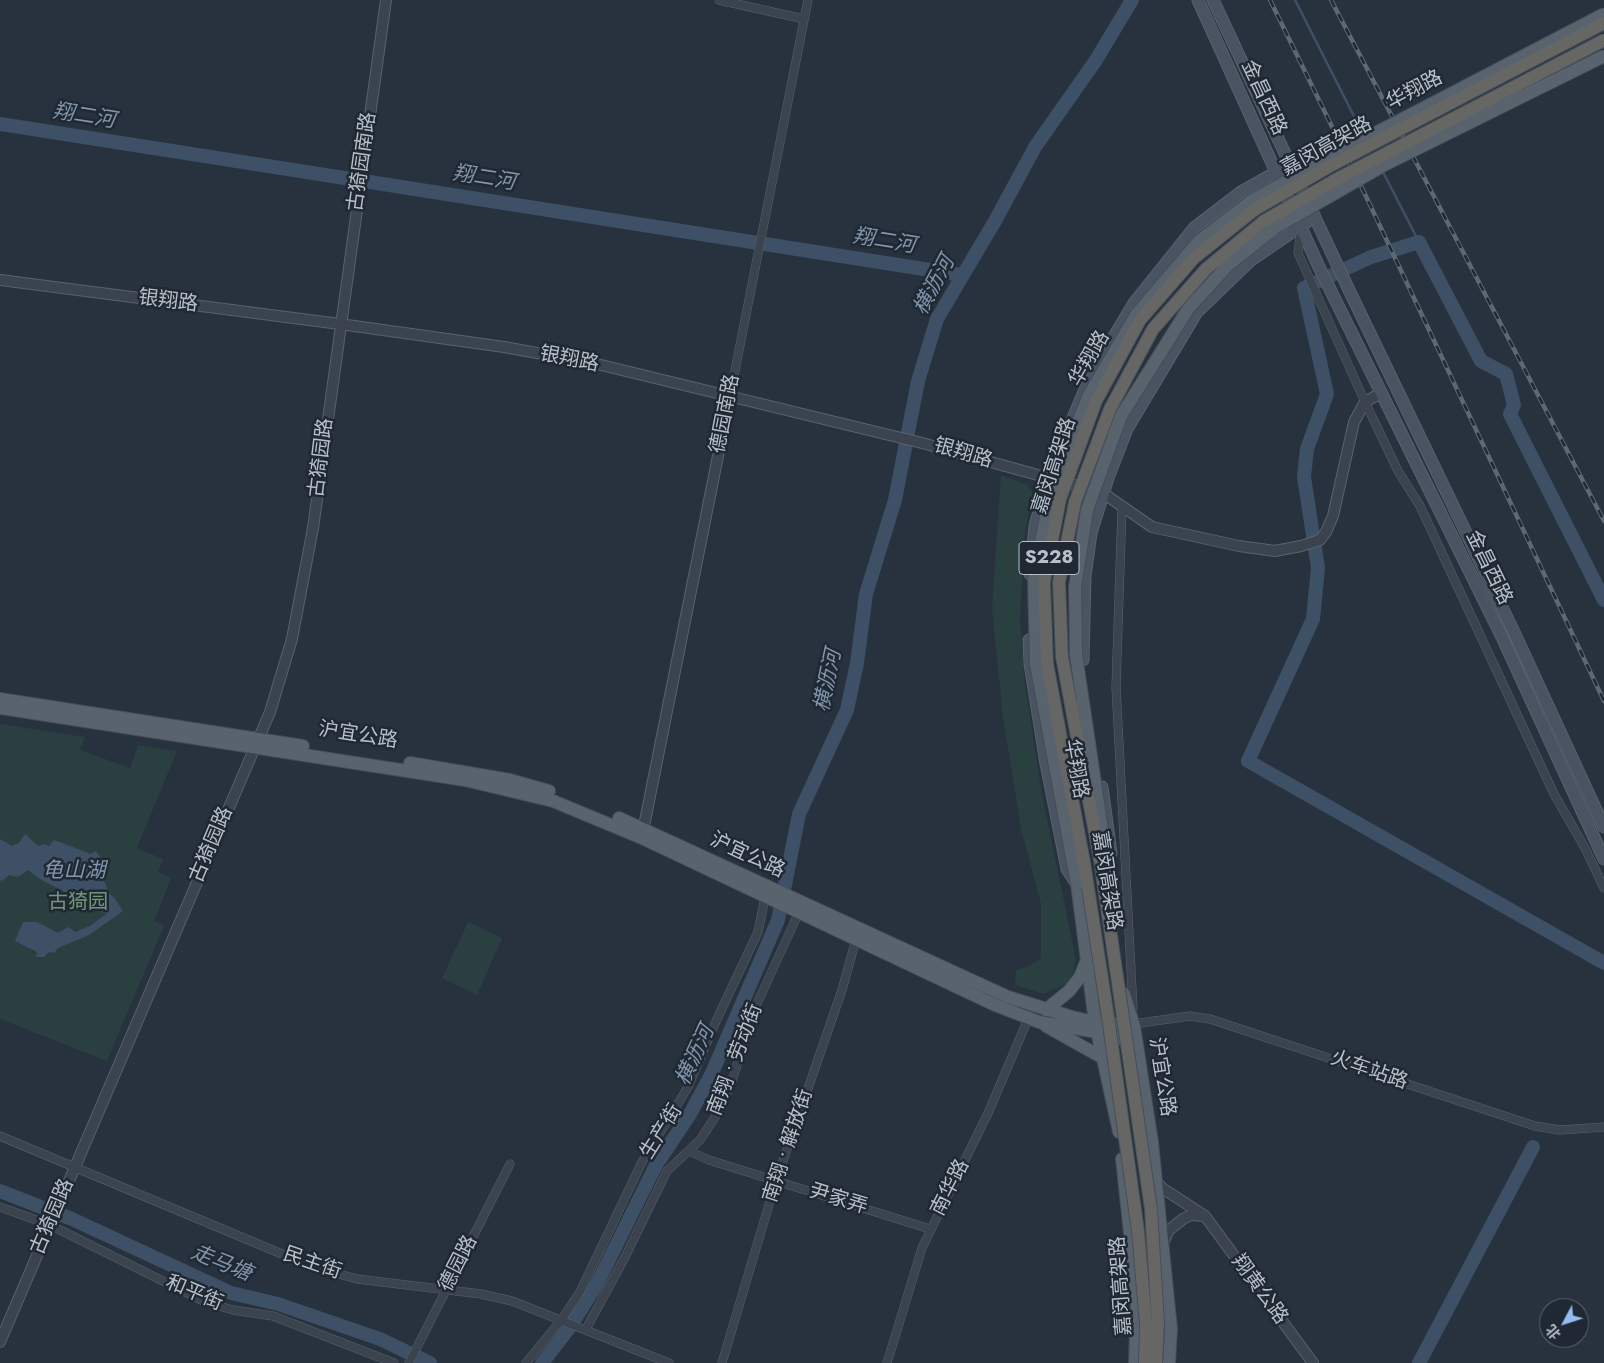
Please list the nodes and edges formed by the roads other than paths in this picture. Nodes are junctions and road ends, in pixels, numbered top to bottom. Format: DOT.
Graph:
graph roads {
  1 [pos="386,0"];
  2 [pos="718,0"];
  3 [pos="808,0"];
  4 [pos="1198,0"];
  5 [pos="1213,0"];
  6 [pos="1604,14"];
  7 [pos="804,19"];
  8 [pos="1604,23"];
  9 [pos="1604,40"];
  10 [pos="1604,56"];
  11 [pos="1291,165"];
  12 [pos="1276,171"];
  13 [pos="1315,217"];
  14 [pos="1301,226"];
  15 [pos="0,280"];
  16 [pos="340,324"];
  17 [pos="1381,393"];
  18 [pos="730,396"];
  19 [pos="1365,402"];
  20 [pos="1048,478"];
  21 [pos="1103,493"];
  22 [pos="1122,508"];
  23 [pos="0,699"];
  24 [pos="0,708"];
  25 [pos="256,743"];
  26 [pos="1604,827"];
  27 [pos="643,833"];
  28 [pos="1604,859"];
  29 [pos="1109,877"];
  30 [pos="1077,884"];
  31 [pos="1604,888"];
  32 [pos="770,893"];
  33 [pos="795,906"];
  34 [pos="857,934"];
  35 [pos="1087,960"];
  36 [pos="1046,1010"];
  37 [pos="1034,1020"];
  38 [pos="1134,1026"];
  39 [pos="1096,1027"];
  40 [pos="1136,1043"];
  41 [pos="1103,1058"];
  42 [pos="1604,1127"];
  43 [pos="0,1136"];
  44 [pos="689,1151"];
  45 [pos="510,1164"];
  46 [pos="74,1168"];
  47 [pos="776,1181"];
  48 [pos="1156,1181"];
  49 [pos="0,1207"];
  50 [pos="1205,1216"];
  51 [pos="50,1223"];
  52 [pos="930,1229"];
  53 [pos="1162,1243"];
  54 [pos="446,1290"];
  55 [pos="562,1319"];
  56 [pos="586,1329"];
  57 [pos="0,1342"];
  58 [pos="410,1361"];
  59 [pos="394,1363"];
  60 [pos="526,1363"];
  61 [pos="669,1363"];
  62 [pos="722,1363"];
  63 [pos="886,1363"];
  64 [pos="1135,1363"];
  65 [pos="1145,1363"];
  66 [pos="1156,1363"];
  67 [pos="1170,1363"];
  68 [pos="1313,1363"];
  1 -- 16 [label="street, 古猗园南路"];
  2 -- 7 [label="street"];
  3 -- 7 [label="street, 德园南路"];
  4 -- 12 [label="main road, 金昌西路"];
  5 -- 11 [label="main road, 金昌西路"];
  6 -- 30 [label="main road, 华翔路, bridge"];
  7 -- 18 [label="street, 德园南路"];
  8 -- 65 [label="highway, 嘉闵高架路 / S228, bridge"];
  9 -- 66 [label="highway, 嘉闵高架路 / S228, bridge"];
  10 -- 29 [label="main road, 华翔路, bridge"];
  11 -- 12 [label="main road"];
  11 -- 13 [label="main road, 金昌西路"];
  12 -- 14 [label="main road, 金昌西路"];
  12 -- 20 [label="main road"];
  13 -- 14 [label="main road"];
  13 -- 26 [label="main road, 金昌西路"];
  14 -- 17 [label="main road, 金昌西路"];
  14 -- 19 [label="street"];
  14 -- 21 [label="main road"];
  15 -- 16 [label="street, 银翔路"];
  16 -- 18 [label="street, 银翔路"];
  16 -- 25 [label="street, 古猗园路"];
  17 -- 19 [label="street"];
  17 -- 28 [label="main road, 金昌西路"];
  18 -- 20 [label="street, 银翔路"];
  18 -- 27 [label="street, 德园南路"];
  19 -- 22 [label="street, 银翔路"];
  19 -- 31 [label="street"];
  20 -- 21 [label="street, 银翔路"];
  20 -- 30 [label="main road"];
  21 -- 22 [label="street, 银翔路"];
  21 -- 29 [label="main road"];
  22 -- 38 [label="street"];
  23 -- 25 [label="main road, 沪宜公路"];
  24 -- 25 [label="main road, 沪宜公路"];
  25 -- 27 [label="main road, 沪宜公路"];
  25 -- 46 [label="street, 古猗园路"];
  27 -- 32 [label="main road, 沪宜公路"];
  29 -- 38 [label="main road, 华翔路"];
  30 -- 35 [label="main road, 华翔路"];
  32 -- 33 [label="main road, 沪宜公路"];
  32 -- 55 [label="street, 生产街"];
  33 -- 34 [label="main road, 沪宜公路"];
  33 -- 44 [label="street, 南翔 • 劳动街"];
  34 -- 36 [label="main road, 沪宜公路"];
  34 -- 37 [label="main road, 沪宜公路"];
  34 -- 47 [label="street, 南翔 • 解放街"];
  35 -- 36 [label="main road"];
  35 -- 39 [label="main road, 华翔路"];
  36 -- 39 [label="main road, 沪宜公路"];
  37 -- 39 [label="main road, 沪宜公路"];
  37 -- 41 [label="main road"];
  37 -- 52 [label="street, 南华路"];
  38 -- 39 [label="main road, 沪宜公路"];
  38 -- 40 [label="main road, 沪宜公路"];
  38 -- 42 [label="street, 火车站路"];
  39 -- 40 [label="main road"];
  39 -- 41 [label="main road"];
  40 -- 48 [label="main road, 沪宜公路"];
  41 -- 64 [label="main road"];
  43 -- 46 [label="street, 民主街"];
  44 -- 47 [label="street, 尹家弄"];
  44 -- 56 [label="street, 南翔 • 劳动街"];
  45 -- 54 [label="street, 德园路"];
  46 -- 51 [label="street, 古猗园路"];
  46 -- 54 [label="street, 民主街"];
  47 -- 52 [label="street, 尹家弄"];
  47 -- 62 [label="street, 南翔 • 解放街"];
  48 -- 50 [label="street, 翔黄公路"];
  48 -- 53 [label="main road, 沪宜公路"];
  49 -- 51 [label="street, 和平街"];
  50 -- 53 [label="street"];
  50 -- 68 [label="street, 翔黄公路"];
  51 -- 57 [label="street, 古猗园路"];
  51 -- 59 [label="street, 和平街"];
  52 -- 63 [label="street, 南华路"];
  53 -- 67 [label="main road, 沪宜公路"];
  54 -- 55 [label="street, 民主街"];
  54 -- 58 [label="street, 德园路"];
  55 -- 56 [label="street, 民主街"];
  55 -- 60 [label="street, 生产街"];
  56 -- 61 [label="street"];
}
